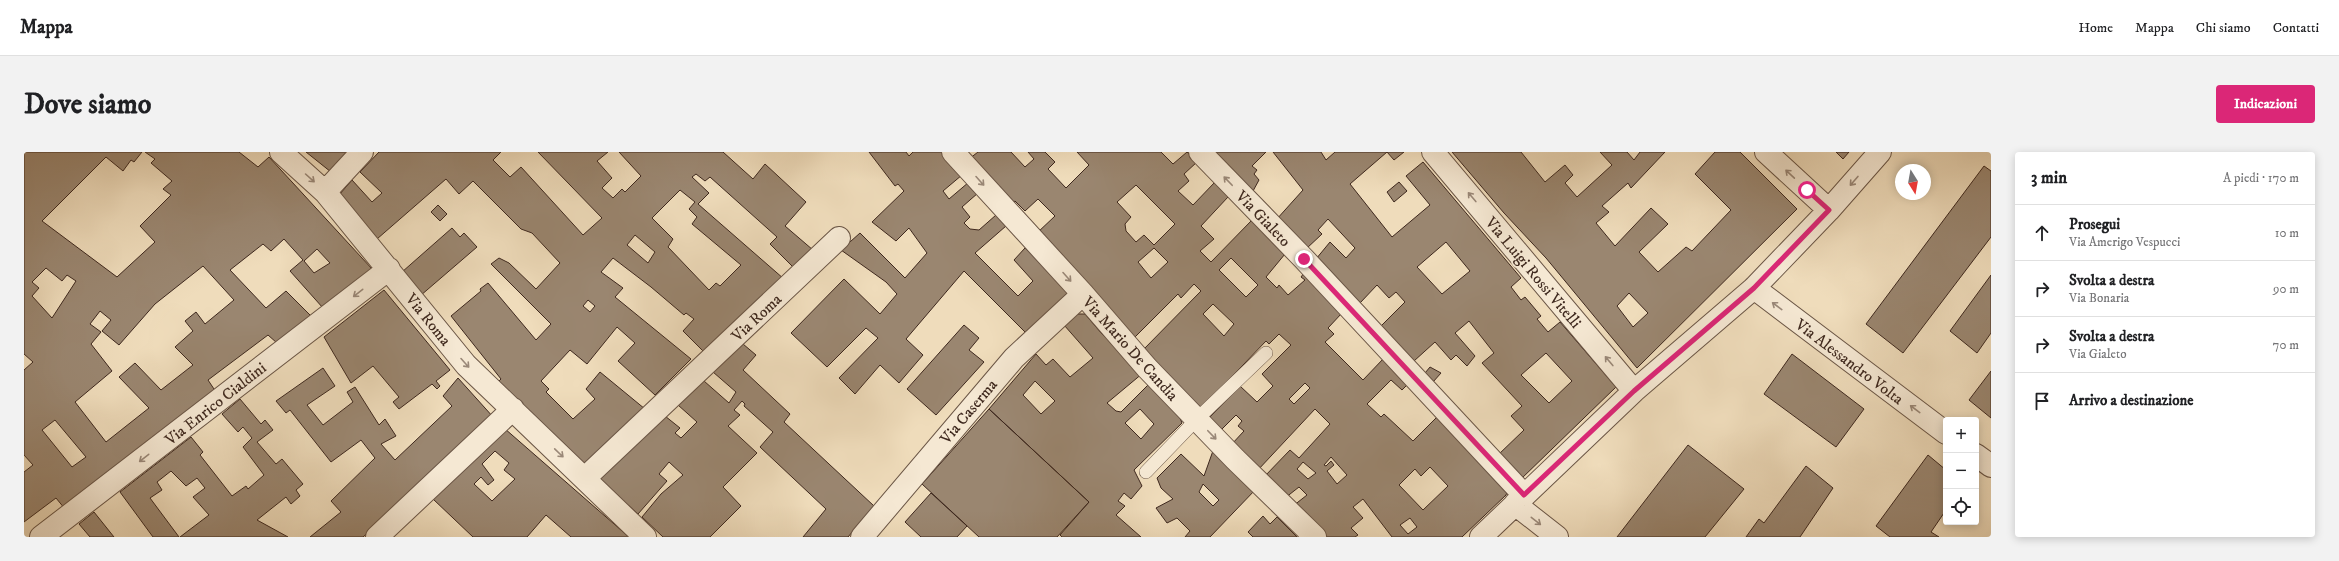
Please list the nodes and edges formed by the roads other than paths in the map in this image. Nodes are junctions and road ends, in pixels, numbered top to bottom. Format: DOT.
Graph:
graph roads {
  1 [pos="281,152"];
  2 [pos="362,152"];
  3 [pos="953,152"];
  4 [pos="1200,152"];
  5 [pos="1433,152"];
  6 [pos="1766,152"];
  7 [pos="1880,152"];
  8 [pos="325,192"];
  9 [pos="1829,210"];
  10 [pos="839,238"];
  11 [pos="389,269"];
  12 [pos="1754,288"];
  13 [pos="1083,294"];
  14 [pos="1266,353"];
  15 [pos="1634,391"];
  16 [pos="513,409"];
  17 [pos="1197,419"];
  18 [pos="1943,430"];
  19 [pos="1979,457"];
  20 [pos="1991,466"];
  21 [pos="1146,472"];
  22 [pos="586,478"];
  23 [pos="1520,499"];
  24 [pos="41,537"];
  25 [pos="377,537"];
  26 [pos="645,537"];
  27 [pos="862,537"];
  28 [pos="1316,537"];
  29 [pos="1481,537"];
  30 [pos="1557,537"];
  1 -- 8 [label="street, Via Roma, one-way"];
  2 -- 8 [label="street"];
  3 -- 13 [label="street, Via Mario De Candia, one-way"];
  23 -- 4 [label="street, Via Gialeto, one-way"];
  15 -- 5 [label="street, Via Luigi Rossi Vitelli, one-way"];
  9 -- 6 [label="street, one-way"];
  7 -- 9 [label="street, one-way"];
  8 -- 11 [label="street, Via Roma"];
  9 -- 12 [label="street"];
  10 -- 22 [label="street, Via Roma"];
  11 -- 16 [label="street, Via Roma, one-way"];
  11 -- 24 [label="street, Via Enrico Cialdini, one-way"];
  12 -- 15 [label="street"];
  18 -- 12 [label="street, Via Alessandro Volta, one-way"];
  13 -- 17 [label="street, Via Mario De Candia"];
  13 -- 27 [label="street, Via Caserma"];
  14 -- 17 [label="lane"];
  15 -- 23 [label="street"];
  16 -- 22 [label="street, Via Roma, one-way"];
  16 -- 25 [label="street"];
  17 -- 21 [label="lane"];
  17 -- 28 [label="street, Via Mario De Candia, one-way"];
  19 -- 20 [label="street"];
  22 -- 26 [label="street, Via Roma"];
  23 -- 29 [label="street"];
  23 -- 30 [label="street, Via Gialeto, one-way"];
}
